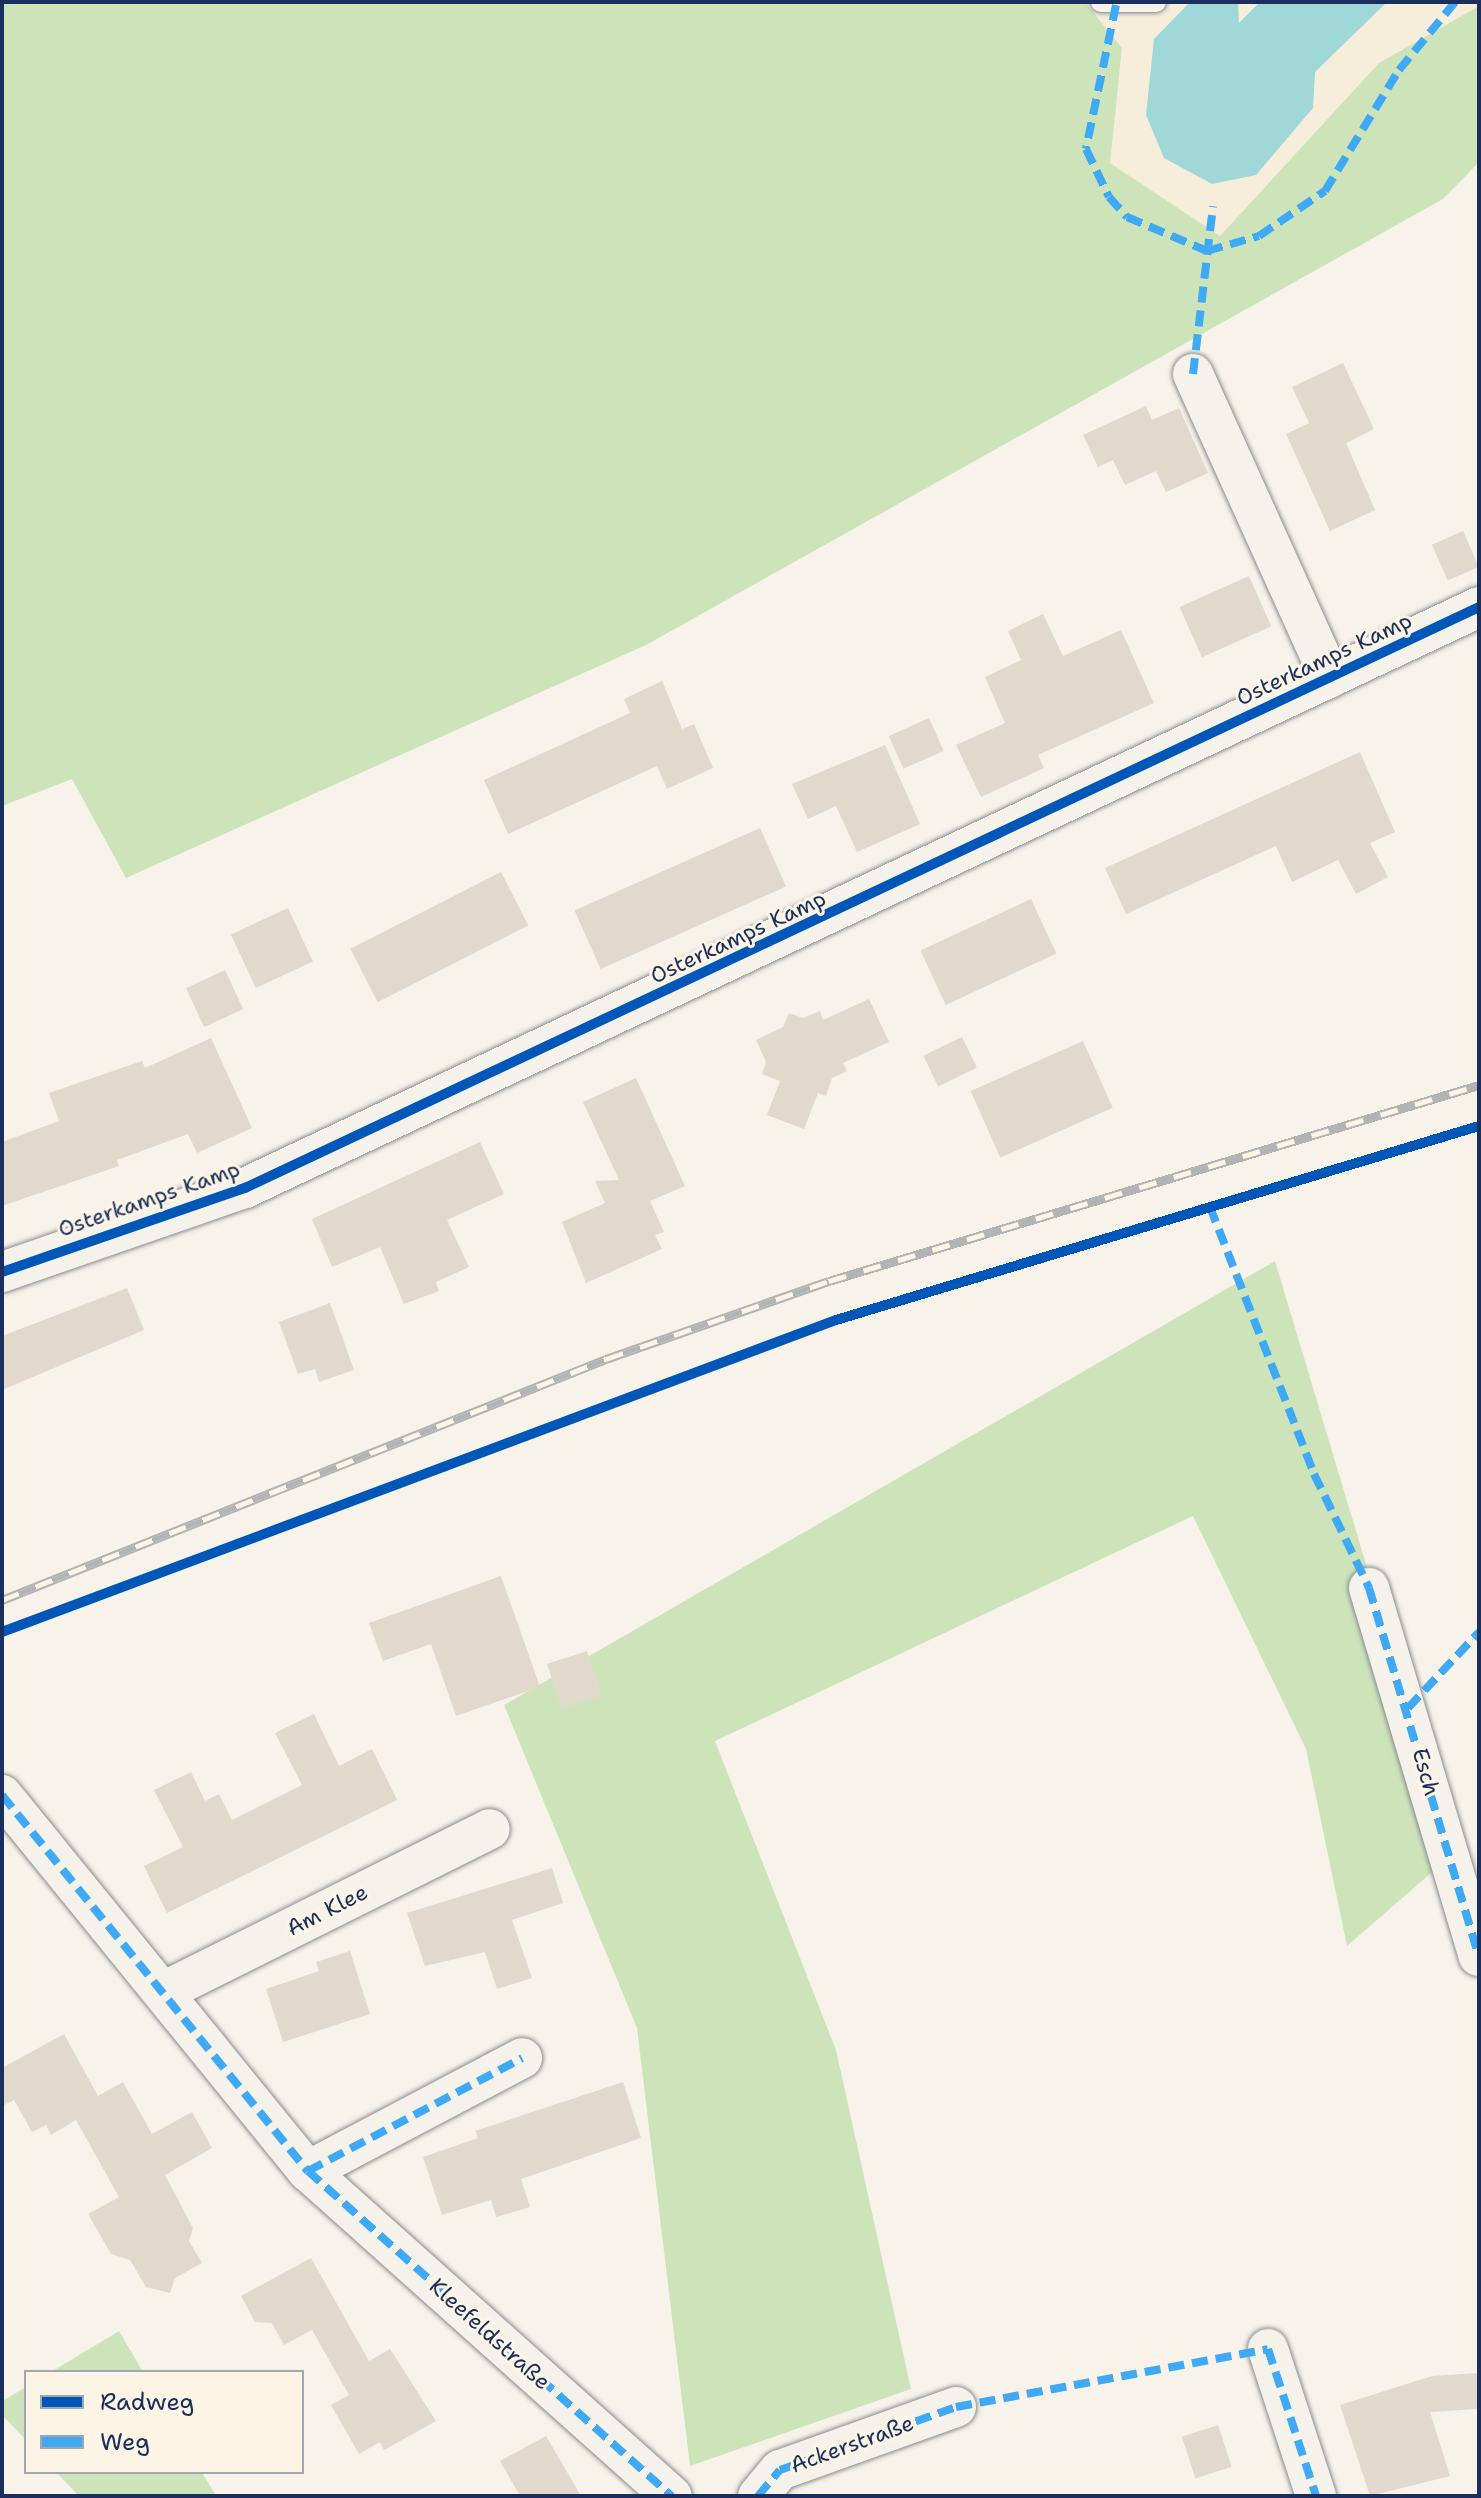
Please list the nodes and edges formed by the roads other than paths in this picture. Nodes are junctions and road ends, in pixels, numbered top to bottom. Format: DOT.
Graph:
graph roads {
  1 [pos="1101,2"];
  2 [pos="1156,2"];
  3 [pos="1193,374"];
  4 [pos="1479,607"];
  5 [pos="1330,678"];
  6 [pos="2,1272"];
  7 [pos="1369,1588"];
  8 [pos="2,1795"];
  9 [pos="490,1829"];
  10 [pos="1479,1956"];
  11 [pos="163,1992"];
  12 [pos="522,2058"];
  13 [pos="308,2171"];
  14 [pos="1268,2349"];
  15 [pos="956,2407"];
  16 [pos="672,2496"];
  17 [pos="758,2496"];
  18 [pos="1316,2496"];
  1 -- 2 [label="lane"];
  3 -- 5 [label="street, Osterkamps Kamp"];
  4 -- 5 [label="street, Osterkamps Kamp"];
  5 -- 6 [label="street, Osterkamps Kamp"];
  7 -- 10 [label="street, Esch"];
  8 -- 11 [label="street, Kleefeldstraße"];
  9 -- 11 [label="street, Am Klee"];
  11 -- 13 [label="street, Kleefeldstraße"];
  12 -- 13 [label="street"];
  13 -- 16 [label="street, Kleefeldstraße"];
  14 -- 18 [label="street"];
  15 -- 17 [label="street, Ackerstraße"];
}
